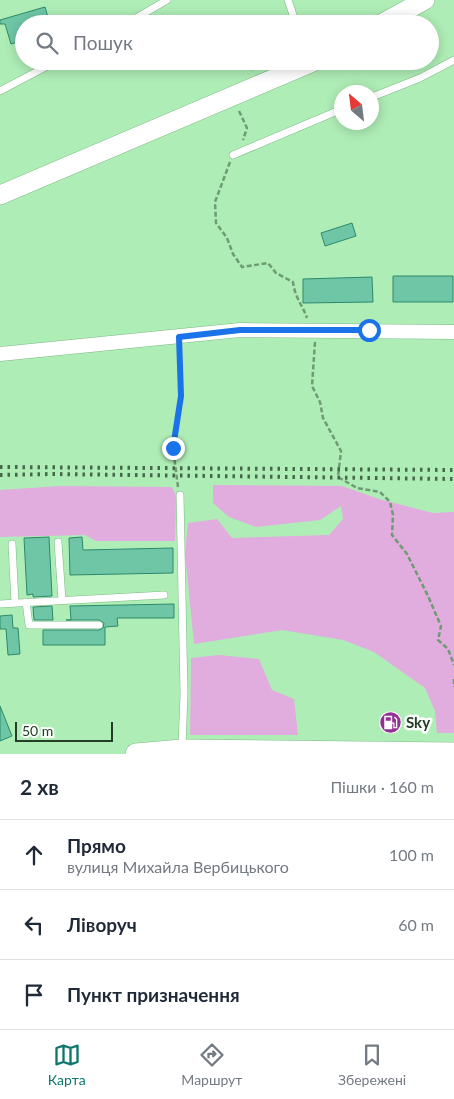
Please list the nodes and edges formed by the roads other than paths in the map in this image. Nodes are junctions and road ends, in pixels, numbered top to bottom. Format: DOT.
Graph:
graph roads {
  1 [pos="167,0"];
  2 [pos="288,0"];
  3 [pos="425,0"];
  4 [pos="141,15"];
  5 [pos="293,15"];
  6 [pos="398,15"];
  7 [pos="454,60"];
  8 [pos="439,68"];
  9 [pos="40,70"];
  10 [pos="293,70"];
  11 [pos="435,70"];
  12 [pos="0,91"];
  13 [pos="379,94"];
  14 [pos="334,112"];
  15 [pos="233,155"];
  16 [pos="0,195"];
  17 [pos="454,332"];
  18 [pos="0,354"];
  19 [pos="180,495"];
  20 [pos="58,542"];
  21 [pos="12,544"];
  22 [pos="164,595"];
  23 [pos="62,600"];
  24 [pos="26,602"];
  25 [pos="15,603"];
  26 [pos="0,604"];
  27 [pos="99,625"];
  28 [pos="182,752"];
  29 [pos="454,753"];
  30 [pos="136,754"];
  31 [pos="386,754"];
  1 -- 4 [label="lane"];
  2 -- 5 [label="lane"];
  3 -- 6 [label="street"];
  7 -- 8 [label="lane"];
  9 -- 12 [label="lane"];
  10 -- 16 [label="street"];
  11 -- 13 [label="lane"];
  14 -- 15 [label="lane"];
  17 -- 18 [label="street"];
  19 -- 28 [label="lane"];
  20 -- 23 [label="lane"];
  21 -- 25 [label="lane"];
  22 -- 23 [label="lane"];
  23 -- 24 [label="lane"];
  24 -- 25 [label="lane"];
  24 -- 27 [label="lane"];
  25 -- 26 [label="lane"];
  28 -- 30 [label="main road"];
  28 -- 31 [label="main road"];
  29 -- 31 [label="main road"];
}
